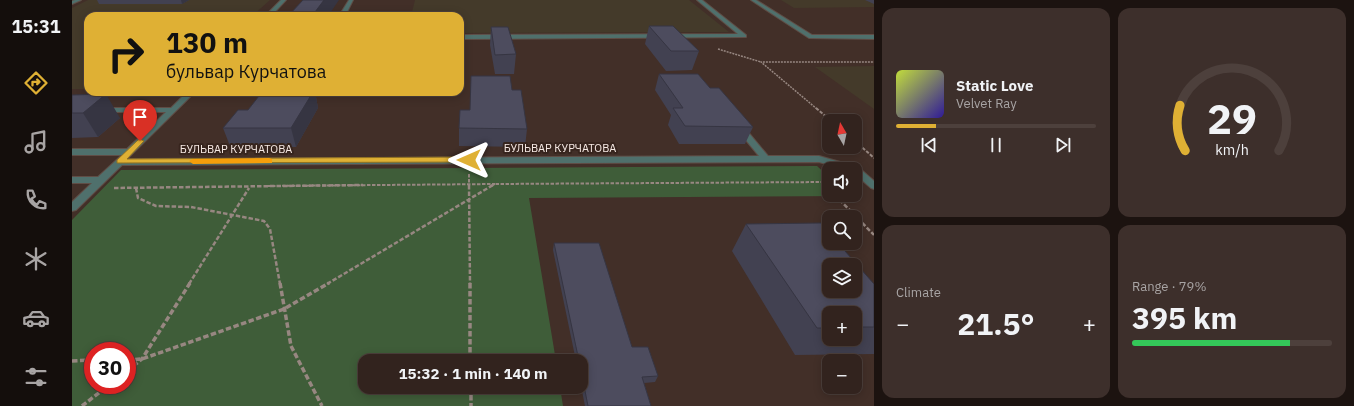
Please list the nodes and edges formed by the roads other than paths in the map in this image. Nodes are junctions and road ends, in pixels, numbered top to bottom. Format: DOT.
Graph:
graph roads {
  1 [pos="79,0"];
  2 [pos="284,0"];
  3 [pos="351,0"];
  4 [pos="699,0"];
  5 [pos="753,0"];
  6 [pos="72,3"];
  7 [pos="272,12"];
  8 [pos="344,12"];
  9 [pos="464,37"];
  10 [pos="874,37"];
  11 [pos="187,96"];
  12 [pos="95,110"];
  13 [pos="173,110"];
  14 [pos="736,123"];
  15 [pos="72,152"];
  16 [pos="130,152"];
  17 [pos="766,159"];
  18 [pos="120,162"];
  19 [pos="830,162"];
  20 [pos="862,175"];
  21 [pos="72,180"];
  22 [pos="101,180"];
  23 [pos="874,186"];
  24 [pos="72,208"];
  1 -- 6 [label="street"];
  2 -- 7 [label="street"];
  3 -- 8 [label="street"];
  4 -- 9 [label="street"];
  5 -- 10 [label="street"];
  11 -- 13 [label="street"];
  12 -- 13 [label="street"];
  13 -- 16 [label="street"];
  14 -- 17 [label="street"];
  15 -- 16 [label="street"];
  16 -- 18 [label="street"];
  17 -- 18 [label="street, БУЛЬВАР КУРЧАТОВА"];
  17 -- 19 [label="street, БУЛЬВАР КУРЧАТОВА"];
  18 -- 22 [label="street"];
  20 -- 23 [label="street, БУЛЬВАР КУРЧАТОВА"];
  21 -- 22 [label="street"];
  22 -- 24 [label="street"];
}
